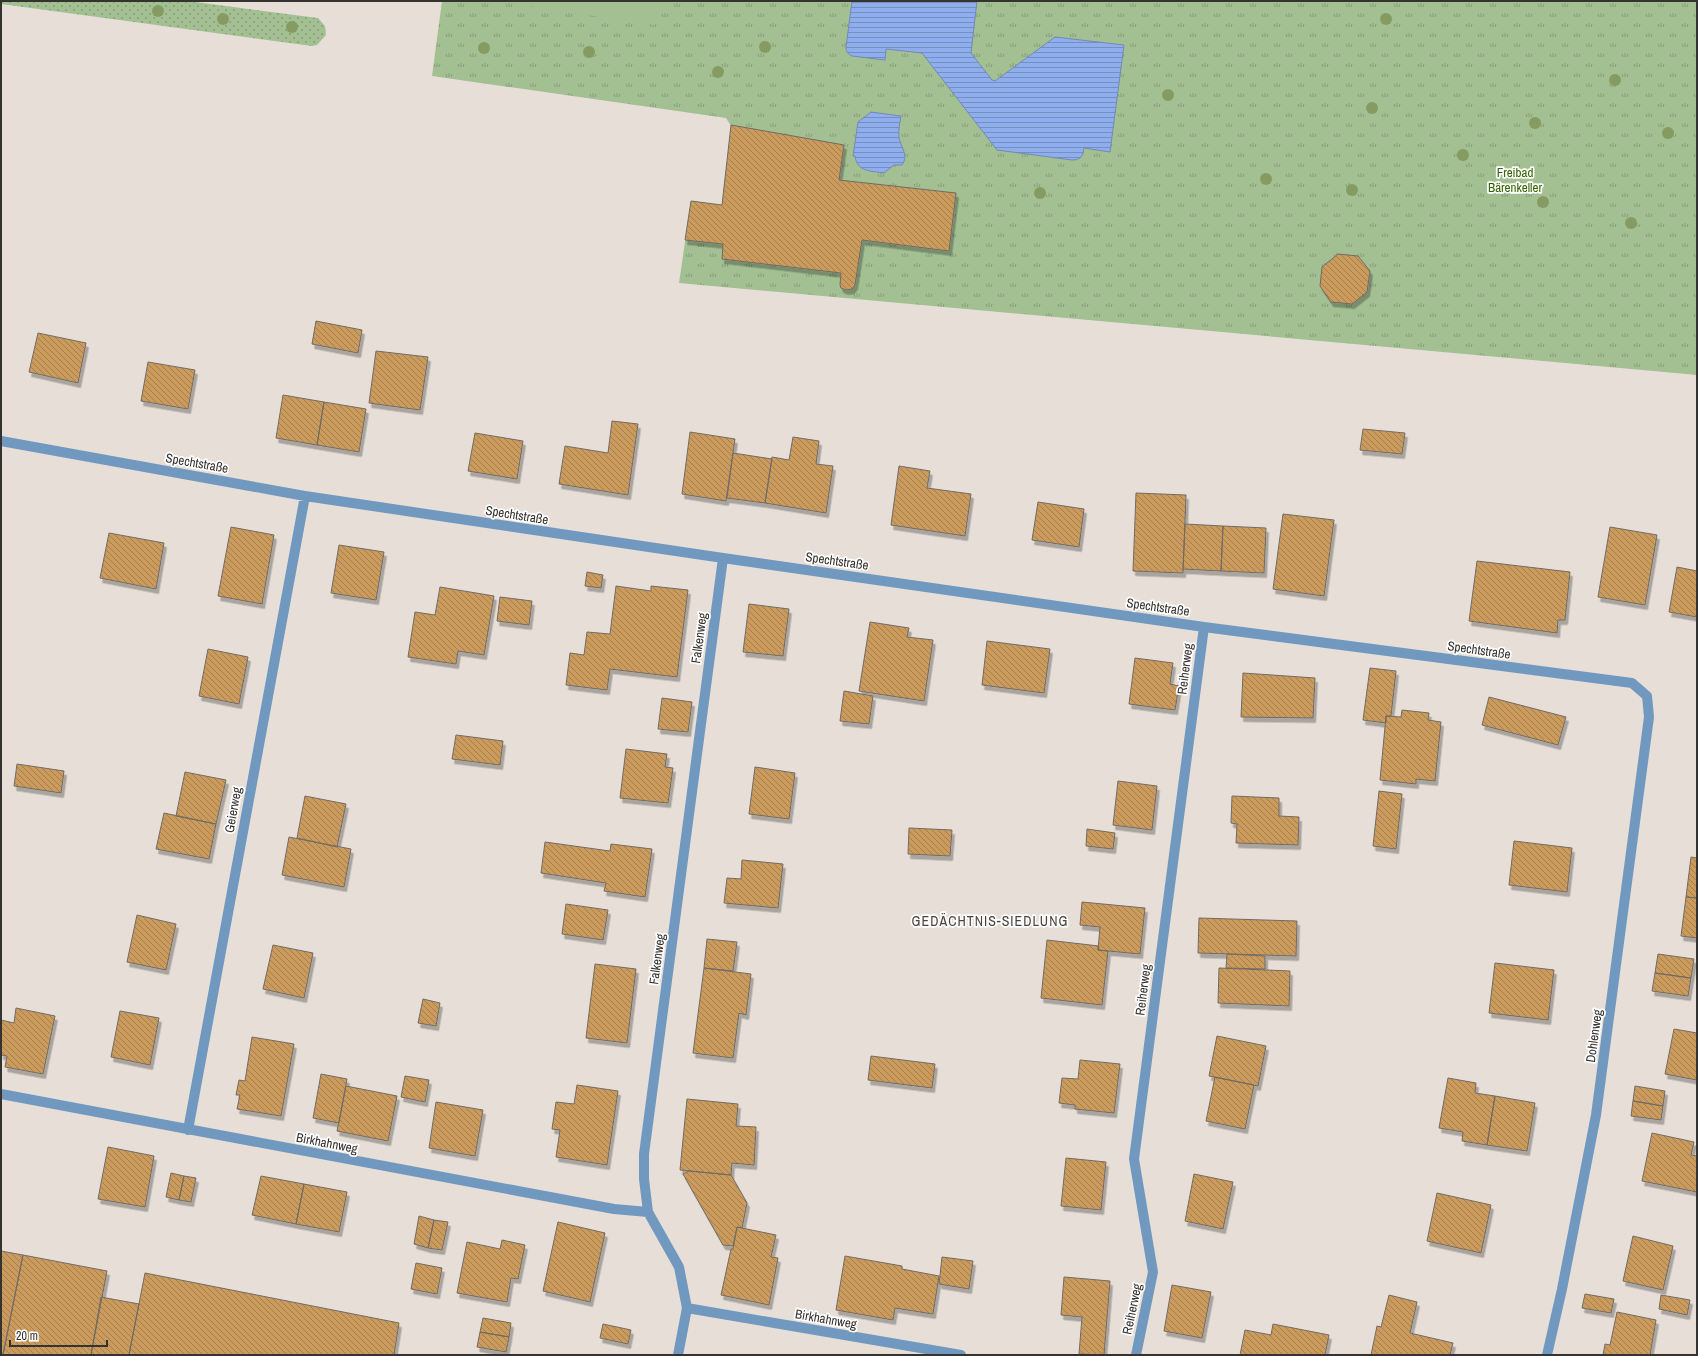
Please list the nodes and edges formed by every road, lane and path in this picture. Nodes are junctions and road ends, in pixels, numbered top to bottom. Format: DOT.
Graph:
graph roads {
  1 [pos="1,441"];
  2 [pos="305,496"];
  3 [pos="723,558"];
  4 [pos="1204,627"];
  5 [pos="1649,717"];
  6 [pos="1,1094"];
  7 [pos="188,1130"];
  8 [pos="648,1212"];
  9 [pos="687,1308"];
  10 [pos="678,1355"];
  11 [pos="961,1355"];
  12 [pos="1136,1355"];
  13 [pos="1546,1355"];
  1 -- 2 [label="street, Spechtstraße"];
  2 -- 3 [label="street, Spechtstraße"];
  2 -- 7 [label="street, Geierweg"];
  3 -- 4 [label="street, Spechtstraße"];
  3 -- 8 [label="street, Falkenweg"];
  4 -- 5 [label="street, Spechtstraße"];
  4 -- 12 [label="street, Reiherweg"];
  5 -- 13 [label="street, Dohlenweg"];
  6 -- 7 [label="street, Birkhahnweg"];
  7 -- 8 [label="street, Birkhahnweg"];
  8 -- 9 [label="street, Falkenweg"];
  9 -- 10 [label="street, Falkenweg"];
  9 -- 11 [label="street, Birkhahnweg"];
}
